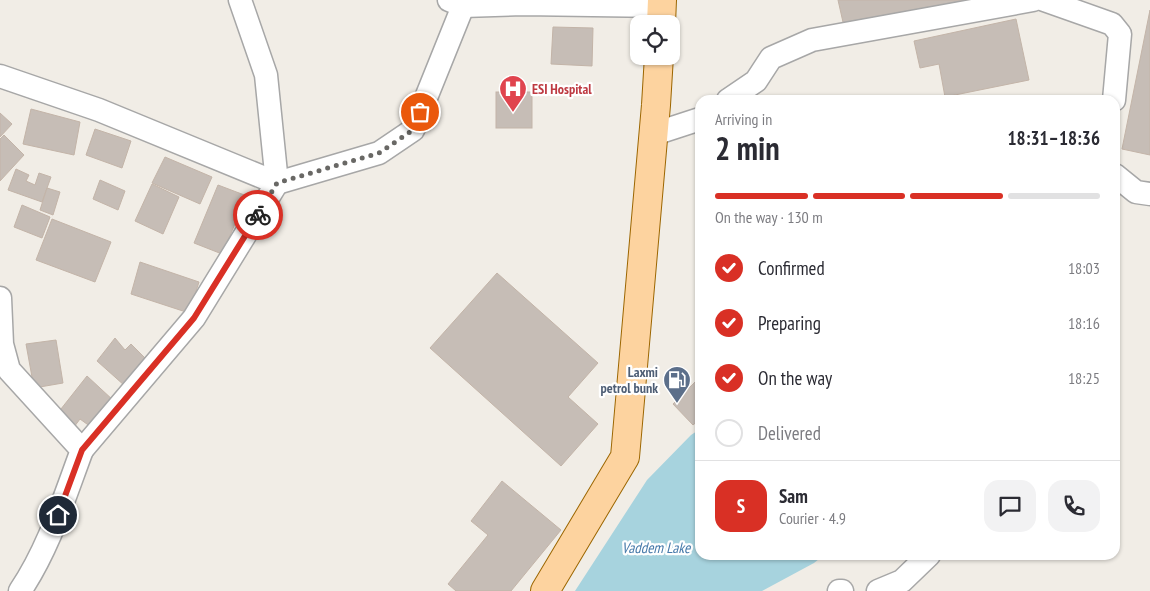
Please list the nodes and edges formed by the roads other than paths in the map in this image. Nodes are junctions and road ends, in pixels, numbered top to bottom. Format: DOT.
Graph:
graph roads {
  1 [pos="240,0"];
  2 [pos="1033,0"];
  3 [pos="1044,0"];
  4 [pos="456,3"];
  5 [pos="662,10"];
  6 [pos="658,65"];
  7 [pos="0,76"];
  8 [pos="735,95"];
  9 [pos="1114,95"];
  10 [pos="695,120"];
  11 [pos="654,134"];
  12 [pos="1120,179"];
  13 [pos="277,183"];
  14 [pos="1150,194"];
  15 [pos="0,298"];
  16 [pos="82,450"];
  17 [pos="924,560"];
  18 [pos="24,590"];
  19 [pos="545,591"];
  20 [pos="878,591"];
  1 -- 13 [label="street"];
  2 -- 8 [label="street"];
  3 -- 9 [label="street"];
  4 -- 5 [label="street"];
  4 -- 13 [label="street"];
  6 -- 11 [label="main road"];
  7 -- 13 [label="street"];
  10 -- 11 [label="street"];
  11 -- 19 [label="main road"];
  12 -- 14 [label="street"];
  13 -- 16 [label="street"];
  15 -- 16 [label="street"];
  16 -- 18 [label="street"];
  17 -- 20 [label="street"];
}
